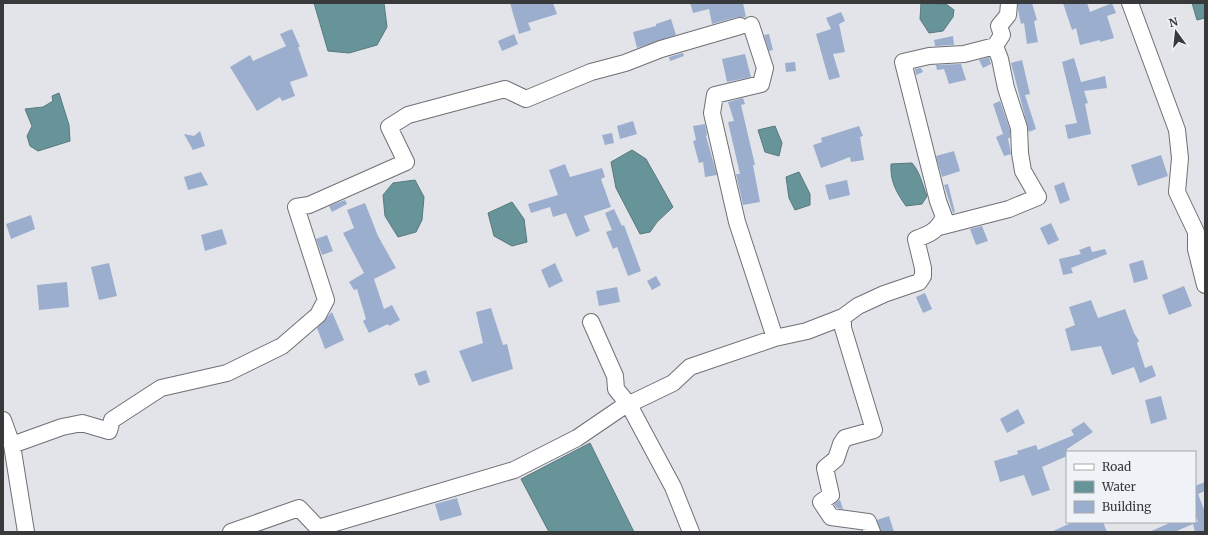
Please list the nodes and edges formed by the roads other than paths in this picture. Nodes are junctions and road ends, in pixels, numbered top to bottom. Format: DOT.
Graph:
graph roads {
  1 [pos="1009,3"];
  2 [pos="1130,3"];
  3 [pos="995,46"];
  4 [pos="940,227"];
  5 [pos="1205,285"];
  6 [pos="843,317"];
  7 [pos="591,322"];
  8 [pos="775,338"];
  9 [pos="629,405"];
  10 [pos="3,420"];
  11 [pos="12,445"];
  12 [pos="26,532"];
  13 [pos="231,532"];
  14 [pos="691,532"];
  15 [pos="872,532"];
  1 -- 3 [label="street"];
  2 -- 5 [label="street"];
  3 -- 4 [label="street"];
  3 -- 4 [label="street"];
  4 -- 6 [label="street"];
  6 -- 8 [label="street"];
  6 -- 15 [label="street"];
  7 -- 9 [label="street"];
  8 -- 9 [label="street"];
  8 -- 11 [label="street"];
  9 -- 13 [label="street"];
  9 -- 14 [label="street"];
  10 -- 11 [label="street"];
  11 -- 12 [label="street"];
}
